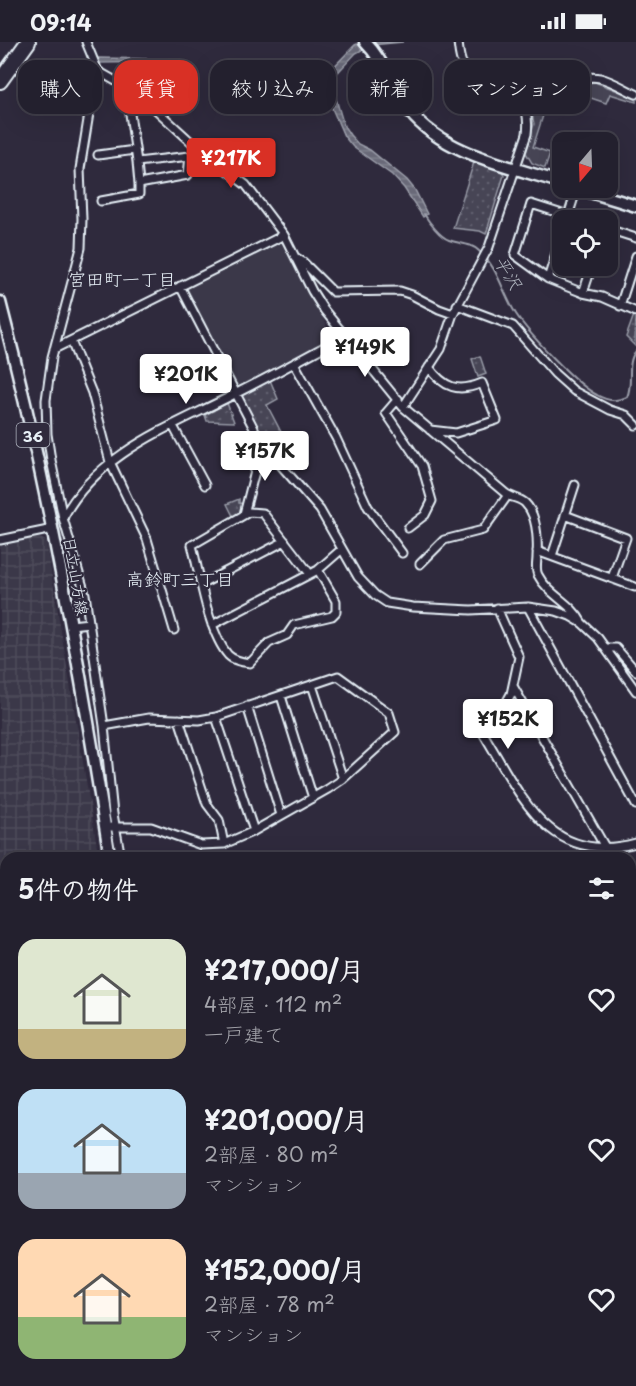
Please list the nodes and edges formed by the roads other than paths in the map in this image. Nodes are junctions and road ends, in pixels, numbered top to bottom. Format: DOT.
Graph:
graph roads {
  1 [pos="28,42"];
  2 [pos="86,42"];
  3 [pos="458,42"];
  4 [pos="368,45"];
  5 [pos="93,60"];
  6 [pos="461,60"];
  7 [pos="102,73"];
  8 [pos="590,77"];
  9 [pos="0,81"];
  10 [pos="636,94"];
  11 [pos="89,114"];
  12 [pos="130,114"];
  13 [pos="527,114"];
  14 [pos="135,150"];
  15 [pos="200,150"];
  16 [pos="98,155"];
  17 [pos="190,156"];
  18 [pos="137,162"];
  19 [pos="516,168"];
  20 [pos="552,180"];
  21 [pos="139,184"];
  22 [pos="610,198"];
  23 [pos="101,201"];
  24 [pos="636,206"];
  25 [pos="552,212"];
  26 [pos="618,232"];
  27 [pos="284,235"];
  28 [pos="636,238"];
  29 [pos="636,256"];
  30 [pos="295,257"];
  31 [pos="552,266"];
  32 [pos="589,276"];
  33 [pos="548,279"];
  34 [pos="180,286"];
  35 [pos="583,292"];
  36 [pos="0,302"];
  37 [pos="457,305"];
  38 [pos="620,306"];
  39 [pos="636,312"];
  40 [pos="453,314"];
  41 [pos="346,335"];
  42 [pos="71,341"];
  43 [pos="54,349"];
  44 [pos="294,363"];
  45 [pos="429,368"];
  46 [pos="236,394"];
  47 [pos="398,399"];
  48 [pos="403,407"];
  49 [pos="636,425"];
  50 [pos="173,426"];
  51 [pos="429,430"];
  52 [pos="262,444"];
  53 [pos="110,462"];
  54 [pos="205,485"];
  55 [pos="575,485"];
  56 [pos="508,495"];
  57 [pos="244,514"];
  58 [pos="565,515"];
  59 [pos="63,518"];
  60 [pos="408,528"];
  61 [pos="53,529"];
  62 [pos="636,537"];
  63 [pos="626,538"];
  64 [pos="0,540"];
  65 [pos="285,541"];
  66 [pos="342,549"];
  67 [pos="537,551"];
  68 [pos="402,553"];
  69 [pos="552,556"];
  70 [pos="420,564"];
  71 [pos="314,572"];
  72 [pos="612,578"];
  73 [pos="202,584"];
  74 [pos="635,587"];
  75 [pos="528,607"];
  76 [pos="497,608"];
  77 [pos="88,623"];
  78 [pos="582,623"];
  79 [pos="71,625"];
  80 [pos="212,625"];
  81 [pos="174,630"];
  82 [pos="608,648"];
  83 [pos="636,671"];
  84 [pos="312,685"];
  85 [pos="513,686"];
  86 [pos="636,691"];
  87 [pos="281,696"];
  88 [pos="247,706"];
  89 [pos="216,717"];
  90 [pos="179,719"];
  91 [pos="104,726"];
  92 [pos="342,779"];
  93 [pos="313,798"];
  94 [pos="636,805"];
  95 [pos="281,815"];
  96 [pos="110,827"];
  97 [pos="254,831"];
  98 [pos="636,843"];
  99 [pos="224,844"];
  100 [pos="604,847"];
  101 [pos="110,852"];
  102 [pos="119,852"];
  1 -- 9 [label="highway"];
  2 -- 5 [label="street"];
  3 -- 6 [label="street"];
  4 -- 19 [label="main road"];
  7 -- 15 [label="street"];
  8 -- 10 [label="street"];
  11 -- 43 [label="street"];
  12 -- 14 [label="street"];
  13 -- 19 [label="street"];
  14 -- 16 [label="street"];
  14 -- 18 [label="street"];
  15 -- 17 [label="street"];
  15 -- 27 [label="street"];
  17 -- 18 [label="street"];
  17 -- 21 [label="street"];
  18 -- 21 [label="street"];
  19 -- 20 [label="main road"];
  19 -- 37 [label="street"];
  21 -- 23 [label="street"];
  22 -- 24 [label="main road"];
  25 -- 33 [label="street"];
  26 -- 28 [label="street"];
  27 -- 30 [label="street"];
  27 -- 34 [label="street"];
  29 -- 38 [label="street"];
  30 -- 40 [label="street"];
  30 -- 41 [label="street"];
  31 -- 33 [label="street"];
  32 -- 35 [label="street"];
  33 -- 35 [label="street"];
  34 -- 42 [label="street"];
  34 -- 46 [label="street"];
  35 -- 38 [label="street"];
  36 -- 61 [label="main road, 日立山方線 / 36"];
  37 -- 40 [label="street"];
  37 -- 49 [label="street"];
  38 -- 39 [label="street"];
  40 -- 45 [label="street"];
  41 -- 44 [label="street"];
  41 -- 47 [label="street"];
  42 -- 43 [label="street"];
  42 -- 53 [label="street"];
  43 -- 59 [label="street"];
  44 -- 46 [label="street"];
  44 -- 68 [label="street"];
  45 -- 48 [label="street"];
  45 -- 51 [label="street"];
  46 -- 50 [label="street"];
  46 -- 52 [label="street"];
  47 -- 48 [label="street"];
  47 -- 60 [label="street"];
  48 -- 51 [label="street"];
  50 -- 53 [label="street"];
  50 -- 54 [label="street"];
  51 -- 56 [label="street"];
  52 -- 57 [label="street"];
  52 -- 66 [label="street"];
  53 -- 59 [label="street"];
  53 -- 81 [label="street"];
  55 -- 58 [label="street"];
  56 -- 67 [label="street"];
  56 -- 70 [label="street"];
  57 -- 65 [label="street"];
  57 -- 73 [label="street"];
  58 -- 63 [label="street"];
  58 -- 69 [label="street"];
  59 -- 77 [label="street"];
  61 -- 64 [label="street"];
  61 -- 79 [label="main road, 日立山方線 / 36"];
  62 -- 63 [label="street"];
  63 -- 72 [label="street"];
  65 -- 71 [label="street"];
  65 -- 73 [label="street"];
  66 -- 71 [label="street"];
  66 -- 76 [label="street"];
  67 -- 69 [label="street"];
  67 -- 78 [label="street"];
  69 -- 72 [label="street"];
  71 -- 80 [label="street"];
  71 -- 80 [label="street"];
  72 -- 74 [label="street"];
  73 -- 80 [label="street"];
  75 -- 76 [label="street"];
  75 -- 78 [label="street"];
  75 -- 94 [label="street"];
  76 -- 85 [label="street"];
  77 -- 79 [label="street"];
  77 -- 91 [label="street"];
  78 -- 82 [label="street"];
  79 -- 96 [label="main road, 日立山方線 / 36"];
  82 -- 83 [label="street"];
  82 -- 86 [label="street"];
  84 -- 87 [label="street"];
  84 -- 92 [label="street"];
  84 -- 92 [label="street"];
  85 -- 100 [label="street"];
  85 -- 100 [label="street"];
  87 -- 88 [label="street"];
  87 -- 93 [label="street"];
  88 -- 89 [label="street"];
  88 -- 95 [label="street"];
  89 -- 90 [label="street"];
  89 -- 97 [label="street"];
  90 -- 91 [label="street"];
  90 -- 99 [label="street"];
  91 -- 96 [label="street"];
  92 -- 93 [label="street"];
  93 -- 95 [label="street"];
  95 -- 97 [label="street"];
  96 -- 99 [label="street"];
  96 -- 101 [label="main road, 日立山方線 / 36"];
  96 -- 102 [label="street"];
  97 -- 99 [label="street"];
  98 -- 100 [label="street"];
}
